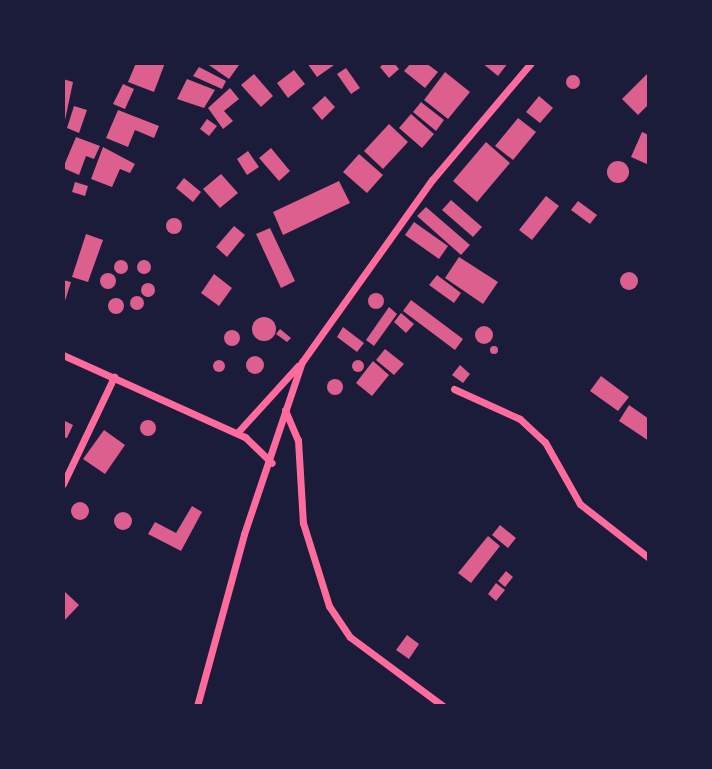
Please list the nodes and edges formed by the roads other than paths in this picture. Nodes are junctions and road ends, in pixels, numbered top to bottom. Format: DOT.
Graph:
graph roads {
  1 [pos="531,63"];
  2 [pos="63,355"];
  3 [pos="302,362"];
  4 [pos="114,377"];
  5 [pos="454,389"];
  6 [pos="285,410"];
  7 [pos="237,433"];
  8 [pos="272,463"];
  9 [pos="63,484"];
  10 [pos="649,558"];
  11 [pos="197,706"];
  12 [pos="443,706"];
  1 -- 3 [label="street"];
  2 -- 4 [label="street"];
  3 -- 6 [label="street"];
  3 -- 7 [label="street"];
  4 -- 7 [label="street"];
  4 -- 9 [label="street"];
  5 -- 10 [label="street"];
  6 -- 8 [label="street"];
  6 -- 12 [label="street"];
  7 -- 8 [label="street"];
  8 -- 11 [label="street"];
}
